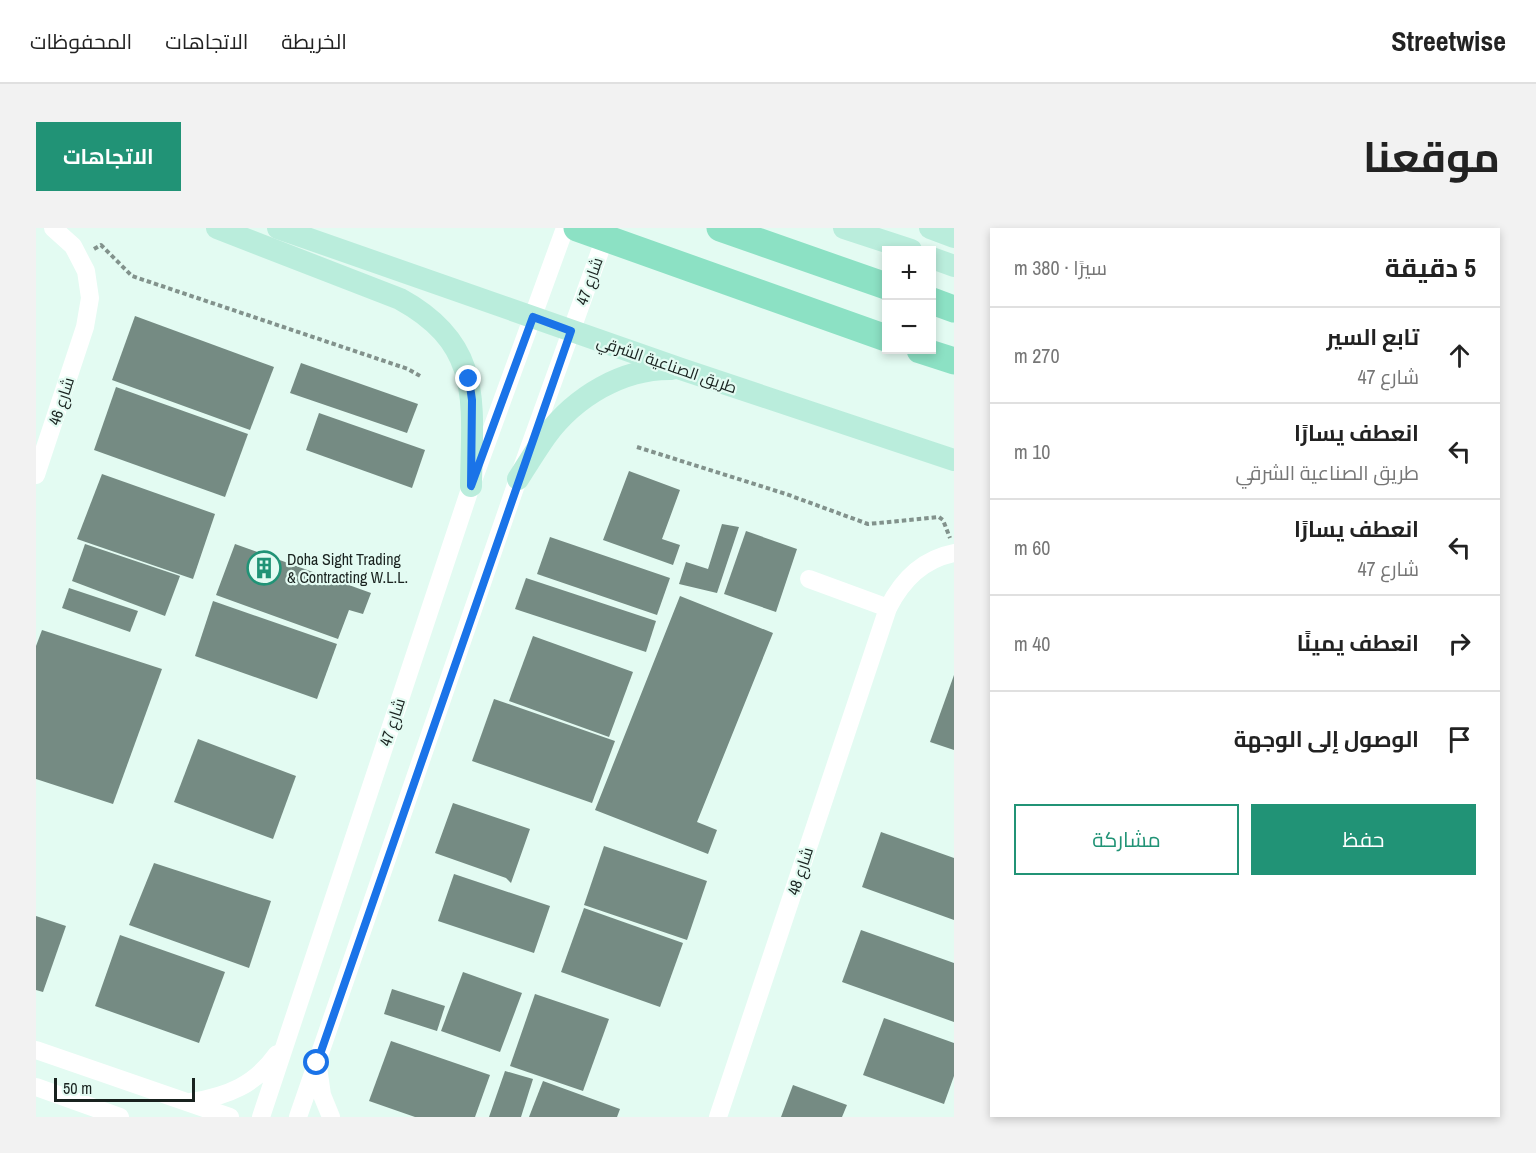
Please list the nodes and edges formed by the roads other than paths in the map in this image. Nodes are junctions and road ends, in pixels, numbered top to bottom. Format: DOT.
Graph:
graph roads {
  1 [pos="53,228"];
  2 [pos="217,228"];
  3 [pos="278,228"];
  4 [pos="565,228"];
  5 [pos="577,228"];
  6 [pos="608,228"];
  7 [pos="720,228"];
  8 [pos="844,228"];
  9 [pos="930,228"];
  10 [pos="954,237"];
  11 [pos="898,246"];
  12 [pos="936,259"];
  13 [pos="954,266"];
  14 [pos="882,285"];
  15 [pos="936,302"];
  16 [pos="954,309"];
  17 [pos="533,317"];
  18 [pos="571,331"];
  19 [pos="882,337"];
  20 [pos="932,354"];
  21 [pos="954,361"];
  22 [pos="681,369"];
  23 [pos="954,460"];
  24 [pos="36,475"];
  25 [pos="518,479"];
  26 [pos="471,486"];
  27 [pos="952,547"];
  28 [pos="809,579"];
  29 [pos="888,608"];
  30 [pos="285,1043"];
  31 [pos="36,1050"];
  32 [pos="317,1063"];
  33 [pos="36,1087"];
  34 [pos="188,1103"];
  35 [pos="120,1117"];
  36 [pos="230,1117"];
  37 [pos="261,1117"];
  38 [pos="298,1117"];
  39 [pos="331,1117"];
  40 [pos="718,1117"];
  1 -- 24 [label="street, شارع 46"];
  2 -- 26 [label="main road"];
  3 -- 17 [label="main road, طريق الصناعية الشرقي"];
  4 -- 17 [label="street, شارع 47"];
  5 -- 19 [label="highway"];
  6 -- 18 [label="street, شارع 47"];
  7 -- 14 [label="highway"];
  8 -- 11 [label="main road"];
  9 -- 10 [label="main road"];
  12 -- 13 [label="main road"];
  15 -- 16 [label="highway"];
  17 -- 18 [label="main road, طريق الصناعية الشرقي"];
  17 -- 26 [label="street, شارع 47"];
  18 -- 22 [label="main road, طريق الصناعية الشرقي"];
  18 -- 25 [label="street, شارع 47"];
  20 -- 21 [label="highway"];
  22 -- 23 [label="main road, طريق الصناعية الشرقي"];
  22 -- 25 [label="main road"];
  25 -- 32 [label="street, شارع 47"];
  26 -- 30 [label="street, شارع 47"];
  27 -- 29 [label="street"];
  28 -- 29 [label="street"];
  29 -- 40 [label="street, شارع 48"];
  30 -- 34 [label="street"];
  30 -- 37 [label="street, شارع 47"];
  31 -- 34 [label="street"];
  32 -- 38 [label="street, شارع 47"];
  32 -- 39 [label="street"];
  33 -- 35 [label="street"];
  34 -- 36 [label="street"];
}
